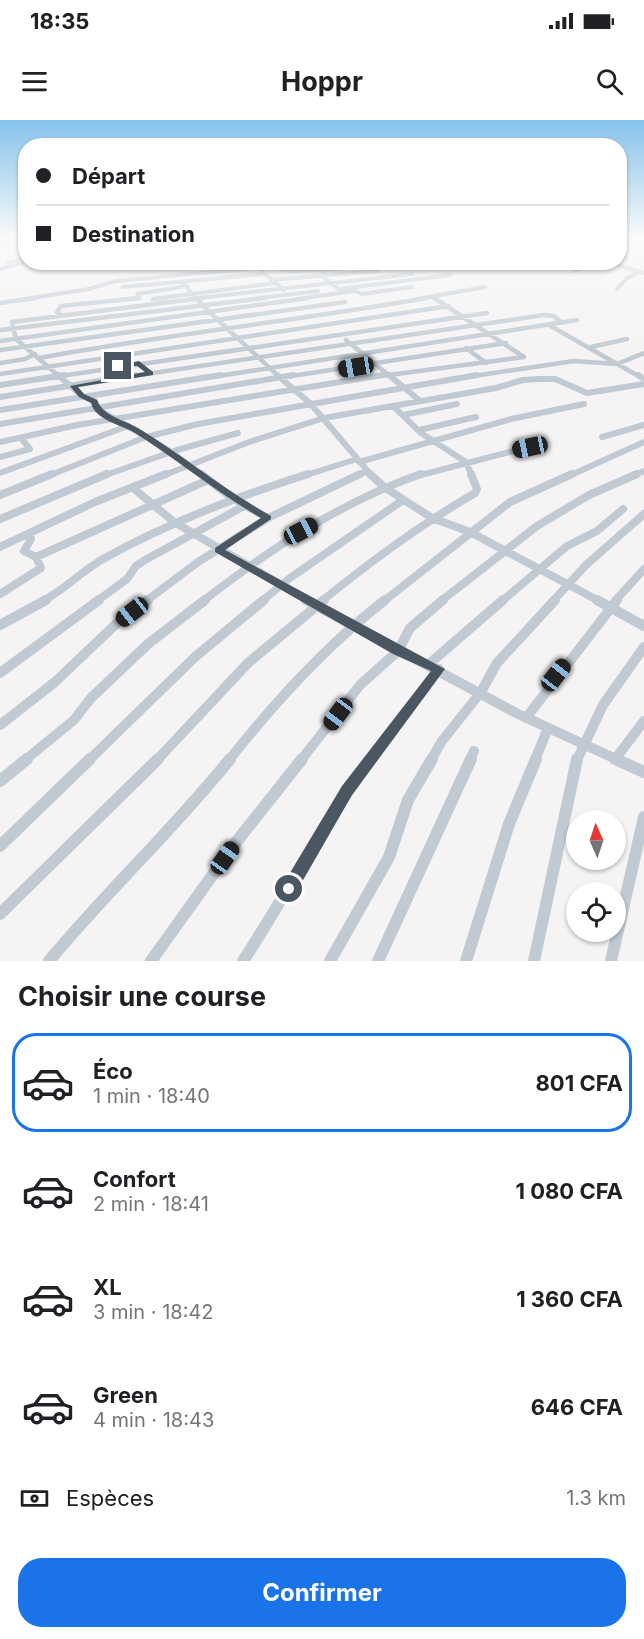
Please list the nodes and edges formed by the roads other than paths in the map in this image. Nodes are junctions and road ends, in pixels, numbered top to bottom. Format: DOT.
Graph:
graph roads {
  1 [pos="199,276"];
  2 [pos="212,276"];
  3 [pos="267,276"];
  4 [pos="323,276"];
  5 [pos="325,276"];
  6 [pos="387,276"];
  7 [pos="440,276"];
  8 [pos="633,276"];
  9 [pos="194,277"];
  10 [pos="378,277"];
  11 [pos="122,281"];
  12 [pos="274,282"];
  13 [pos="328,282"];
  14 [pos="108,283"];
  15 [pos="388,283"];
  16 [pos="184,284"];
  17 [pos="135,286"];
  18 [pos="123,287"];
  19 [pos="412,287"];
  20 [pos="485,287"];
  21 [pos="282,288"];
  22 [pos="352,289"];
  23 [pos="617,289"];
  24 [pos="318,291"];
  25 [pos="195,295"];
  26 [pos="289,295"];
  27 [pos="432,296"];
  28 [pos="138,300"];
  29 [pos="296,300"];
  30 [pos="0,303"];
  31 [pos="345,303"];
  32 [pos="380,305"];
  33 [pos="201,306"];
  34 [pos="449,306"];
  35 [pos="306,308"];
  36 [pos="417,312"];
  37 [pos="208,313"];
  38 [pos="487,313"];
  39 [pos="142,314"];
  40 [pos="398,314"];
  41 [pos="61,315"];
  42 [pos="462,316"];
  43 [pos="534,316"];
  44 [pos="317,317"];
  45 [pos="429,320"];
  46 [pos="577,320"];
  47 [pos="148,321"];
  48 [pos="218,321"];
  49 [pos="560,321"];
  50 [pos="476,324"];
  51 [pos="547,324"];
  52 [pos="324,325"];
  53 [pos="14,329"];
  54 [pos="225,329"];
  55 [pos="442,329"];
  56 [pos="0,330"];
  57 [pos="153,330"];
  58 [pos="488,333"];
  59 [pos="337,334"];
  60 [pos="238,337"];
  61 [pos="16,339"];
  62 [pos="453,339"];
  63 [pos="627,339"];
  64 [pos="0,341"];
  65 [pos="348,342"];
  66 [pos="506,343"];
  67 [pos="125,344"];
  68 [pos="26,346"];
  69 [pos="249,347"];
  70 [pos="591,347"];
  71 [pos="467,348"];
  72 [pos="0,350"];
  73 [pos="129,354"];
  74 [pos="362,354"];
  75 [pos="644,354"];
  76 [pos="37,356"];
  77 [pos="258,356"];
  78 [pos="0,363"];
  79 [pos="139,363"];
  80 [pos="486,363"];
  81 [pos="373,364"];
  82 [pos="617,364"];
  83 [pos="48,366"];
  84 [pos="269,367"];
  85 [pos="151,373"];
  86 [pos="0,374"];
  87 [pos="386,375"];
  88 [pos="58,376"];
  89 [pos="280,378"];
  90 [pos="644,379"];
  91 [pos="644,384"];
  92 [pos="0,386"];
  93 [pos="73,386"];
  94 [pos="400,387"];
  95 [pos="297,390"];
  96 [pos="82,396"];
  97 [pos="0,397"];
  98 [pos="419,400"];
  99 [pos="310,403"];
  100 [pos="457,404"];
  101 [pos="584,404"];
  102 [pos="393,406"];
  103 [pos="96,408"];
  104 [pos="0,410"];
  105 [pos="403,415"];
  106 [pos="476,417"];
  107 [pos="324,418"];
  108 [pos="112,420"];
  109 [pos="0,424"];
  110 [pos="644,425"];
  111 [pos="129,426"];
  112 [pos="418,430"];
  113 [pos="238,433"];
  114 [pos="146,437"];
  115 [pos="602,437"];
  116 [pos="21,438"];
  117 [pos="0,442"];
  118 [pos="434,442"];
  119 [pos="644,442"];
  120 [pos="530,447"];
  121 [pos="170,451"];
  122 [pos="0,457"];
  123 [pos="358,460"];
  124 [pos="466,462"];
  125 [pos="189,467"];
  126 [pos="367,471"];
  127 [pos="644,471"];
  128 [pos="0,472"];
  129 [pos="208,480"];
  130 [pos="384,487"];
  131 [pos="133,488"];
  132 [pos="0,495"];
  133 [pos="232,498"];
  134 [pos="403,500"];
  135 [pos="152,504"];
  136 [pos="246,505"];
  137 [pos="622,509"];
  138 [pos="644,514"];
  139 [pos="268,518"];
  140 [pos="432,518"];
  141 [pos="0,519"];
  142 [pos="174,522"];
  143 [pos="195,532"];
  144 [pos="470,532"];
  145 [pos="29,533"];
  146 [pos="0,547"];
  147 [pos="218,550"];
  148 [pos="506,551"];
  149 [pos="36,557"];
  150 [pos="250,568"];
  151 [pos="540,568"];
  152 [pos="644,569"];
  153 [pos="282,584"];
  154 [pos="569,585"];
  155 [pos="0,594"];
  156 [pos="316,604"];
  157 [pos="609,608"];
  158 [pos="0,625"];
  159 [pos="354,625"];
  160 [pos="644,626"];
  161 [pos="644,647"];
  162 [pos="398,651"];
  163 [pos="434,667"];
  164 [pos="0,672"];
  165 [pos="481,692"];
  166 [pos="526,718"];
  167 [pos="644,721"];
  168 [pos="0,725"];
  169 [pos="548,728"];
  170 [pos="583,743"];
  171 [pos="474,752"];
  172 [pos="615,759"];
  173 [pos="644,772"];
  174 [pos="0,781"];
  175 [pos="644,817"];
  176 [pos="0,846"];
  177 [pos="0,914"];
  178 [pos="49,961"];
  179 [pos="151,961"];
  180 [pos="243,961"];
  181 [pos="330,961"];
  182 [pos="378,961"];
  183 [pos="466,961"];
  184 [pos="534,961"];
  185 [pos="611,961"];
  1 -- 9 [label="street"];
  2 -- 9 [label="street"];
  3 -- 12 [label="street"];
  4 -- 12 [label="street"];
  5 -- 13 [label="street"];
  6 -- 10 [label="street"];
  7 -- 15 [label="street"];
  8 -- 23 [label="street"];
  9 -- 11 [label="street"];
  9 -- 16 [label="street"];
  10 -- 13 [label="street"];
  10 -- 15 [label="street"];
  11 -- 14 [label="street"];
  11 -- 17 [label="street"];
  12 -- 21 [label="street"];
  12 -- 25 [label="street"];
  13 -- 21 [label="street"];
  13 -- 22 [label="street"];
  14 -- 18 [label="street"];
  14 -- 30 [label="street"];
  15 -- 22 [label="street"];
  16 -- 17 [label="street"];
  16 -- 25 [label="street"];
  16 -- 28 [label="street"];
  17 -- 18 [label="street"];
  18 -- 28 [label="street"];
  19 -- 22 [label="street"];
  20 -- 27 [label="street"];
  21 -- 25 [label="street"];
  21 -- 26 [label="street"];
  22 -- 29 [label="street"];
  24 -- 26 [label="street"];
  25 -- 28 [label="street"];
  25 -- 33 [label="street"];
  26 -- 29 [label="street"];
  26 -- 33 [label="street"];
  27 -- 32 [label="street"];
  27 -- 34 [label="street"];
  28 -- 39 [label="street"];
  28 -- 41 [label="street"];
  28 -- 41 [label="street"];
  29 -- 35 [label="street"];
  29 -- 37 [label="street"];
  31 -- 35 [label="street"];
  32 -- 40 [label="street"];
  32 -- 44 [label="street"];
  33 -- 37 [label="street"];
  33 -- 39 [label="street"];
  34 -- 36 [label="street"];
  34 -- 42 [label="street"];
  35 -- 44 [label="street"];
  35 -- 48 [label="street"];
  36 -- 40 [label="street"];
  36 -- 45 [label="street"];
  37 -- 47 [label="street"];
  37 -- 48 [label="street"];
  38 -- 42 [label="street"];
  39 -- 47 [label="street"];
  39 -- 53 [label="street"];
  40 -- 52 [label="street"];
  41 -- 53 [label="street"];
  42 -- 45 [label="street"];
  42 -- 50 [label="street"];
  43 -- 49 [label="street"];
  43 -- 50 [label="street"];
  43 -- 51 [label="street"];
  44 -- 52 [label="street"];
  44 -- 54 [label="street"];
  45 -- 55 [label="street"];
  45 -- 59 [label="street"];
  46 -- 51 [label="street"];
  47 -- 57 [label="street"];
  47 -- 61 [label="street"];
  48 -- 54 [label="street"];
  48 -- 57 [label="street"];
  50 -- 55 [label="street"];
  50 -- 58 [label="street"];
  51 -- 58 [label="street"];
  51 -- 70 [label="street"];
  52 -- 59 [label="street"];
  52 -- 60 [label="street"];
  53 -- 56 [label="street"];
  53 -- 61 [label="street"];
  54 -- 60 [label="street"];
  54 -- 67 [label="street"];
  55 -- 62 [label="street"];
  55 -- 65 [label="street"];
  57 -- 68 [label="street"];
  58 -- 62 [label="street"];
  58 -- 66 [label="street"];
  59 -- 65 [label="street"];
  59 -- 69 [label="street"];
  60 -- 69 [label="street"];
  60 -- 73 [label="street"];
  61 -- 64 [label="street"];
  61 -- 68 [label="street"];
  62 -- 71 [label="street"];
  62 -- 74 [label="street"];
  63 -- 70 [label="street"];
  65 -- 74 [label="street"];
  65 -- 77 [label="street"];
  66 -- 71 [label="street"];
  66 -- 80 [label="street"];
  67 -- 73 [label="street"];
  67 -- 76 [label="street"];
  68 -- 72 [label="street"];
  68 -- 76 [label="street"];
  69 -- 77 [label="street"];
  69 -- 79 [label="street"];
  70 -- 82 [label="street"];
  71 -- 80 [label="street"];
  71 -- 81 [label="street"];
  73 -- 79 [label="street"];
  73 -- 83 [label="street"];
  74 -- 81 [label="street"];
  74 -- 84 [label="street"];
  75 -- 82 [label="street"];
  76 -- 78 [label="street"];
  76 -- 83 [label="street"];
  77 -- 84 [label="street"];
  77 -- 85 [label="street"];
  79 -- 85 [label="street"];
  79 -- 88 [label="street"];
  80 -- 87 [label="street"];
  81 -- 87 [label="street"];
  81 -- 89 [label="street"];
  82 -- 90 [label="street"];
  82 -- 94 [label="street"];
  83 -- 86 [label="street"];
  83 -- 88 [label="street"];
  84 -- 89 [label="street"];
  84 -- 96 [label="street"];
  85 -- 93 [label="street"];
  87 -- 94 [label="street"];
  87 -- 95 [label="street"];
  88 -- 92 [label="street"];
  88 -- 93 [label="street"];
  89 -- 95 [label="street"];
  89 -- 103 [label="street"];
  91 -- 98 [label="street"];
  93 -- 96 [label="street"];
  93 -- 97 [label="street"];
  94 -- 98 [label="street"];
  94 -- 99 [label="street"];
  95 -- 99 [label="street"];
  95 -- 108 [label="street"];
  96 -- 103 [label="street"];
  96 -- 104 [label="street"];
  98 -- 102 [label="street"];
  99 -- 107 [label="street"];
  99 -- 114 [label="street"];
  100 -- 105 [label="street"];
  101 -- 118 [label="street"];
  102 -- 105 [label="street"];
  102 -- 107 [label="street"];
  103 -- 108 [label="street"];
  103 -- 109 [label="street"];
  105 -- 112 [label="street"];
  106 -- 112 [label="street"];
  107 -- 123 [label="street"];
  107 -- 125 [label="street"];
  108 -- 111 [label="street"];
  108 -- 116 [label="street"];
  110 -- 115 [label="street"];
  111 -- 114 [label="street"];
  111 -- 128 [label="street"];
  112 -- 118 [label="street"];
  113 -- 121 [label="street"];
  114 -- 121 [label="street"];
  114 -- 132 [label="street"];
  116 -- 117 [label="street"];
  116 -- 122 [label="street"];
  118 -- 123 [label="street"];
  118 -- 124 [label="street"];
  119 -- 144 [label="street"];
  120 -- 124 [label="street"];
  121 -- 125 [label="street"];
  121 -- 141 [label="street"];
  123 -- 126 [label="street"];
  123 -- 133 [label="street"];
  124 -- 130 [label="street"];
  124 -- 140 [label="street"];
  125 -- 129 [label="street"];
  125 -- 131 [label="street"];
  126 -- 130 [label="street"];
  126 -- 139 [label="street"];
  127 -- 148 [label="street"];
  129 -- 133 [label="street"];
  129 -- 135 [label="street"];
  130 -- 134 [label="street"];
  130 -- 150 [label="street"];
  131 -- 135 [label="street"];
  131 -- 145 [label="street"];
  133 -- 136 [label="street"];
  133 -- 142 [label="street"];
  134 -- 140 [label="street"];
  134 -- 153 [label="street"];
  135 -- 142 [label="street"];
  135 -- 149 [label="street"];
  136 -- 139 [label="street"];
  136 -- 143 [label="street"];
  137 -- 151 [label="street"];
  138 -- 154 [label="street"];
  139 -- 147 [label="street"];
  140 -- 144 [label="street"];
  140 -- 156 [label="street"];
  142 -- 143 [label="street"];
  142 -- 158 [label="street"];
  143 -- 147 [label="street"];
  143 -- 164 [label="street"];
  144 -- 148 [label="street"];
  144 -- 159 [label="street"];
  145 -- 146 [label="street"];
  145 -- 149 [label="street"];
  147 -- 150 [label="street"];
  147 -- 168 [label="street"];
  148 -- 151 [label="street"];
  148 -- 162 [label="street"];
  149 -- 155 [label="street"];
  150 -- 153 [label="street"];
  150 -- 174 [label="street"];
  151 -- 154 [label="street"];
  151 -- 163 [label="street"];
  152 -- 157 [label="street"];
  153 -- 156 [label="street"];
  153 -- 176 [label="street"];
  154 -- 157 [label="street"];
  154 -- 165 [label="street"];
  156 -- 159 [label="street"];
  156 -- 177 [label="street"];
  157 -- 160 [label="street"];
  157 -- 166 [label="street"];
  159 -- 162 [label="street"];
  159 -- 178 [label="street"];
  161 -- 170 [label="street"];
  162 -- 163 [label="street"];
  162 -- 179 [label="street"];
  163 -- 165 [label="street"];
  163 -- 180 [label="street"];
  165 -- 166 [label="street"];
  165 -- 181 [label="street"];
  166 -- 169 [label="street"];
  167 -- 172 [label="street"];
  169 -- 170 [label="street"];
  169 -- 183 [label="street"];
  170 -- 172 [label="street"];
  170 -- 184 [label="street"];
  171 -- 182 [label="street"];
  172 -- 173 [label="street"];
  175 -- 185 [label="street"];
}
